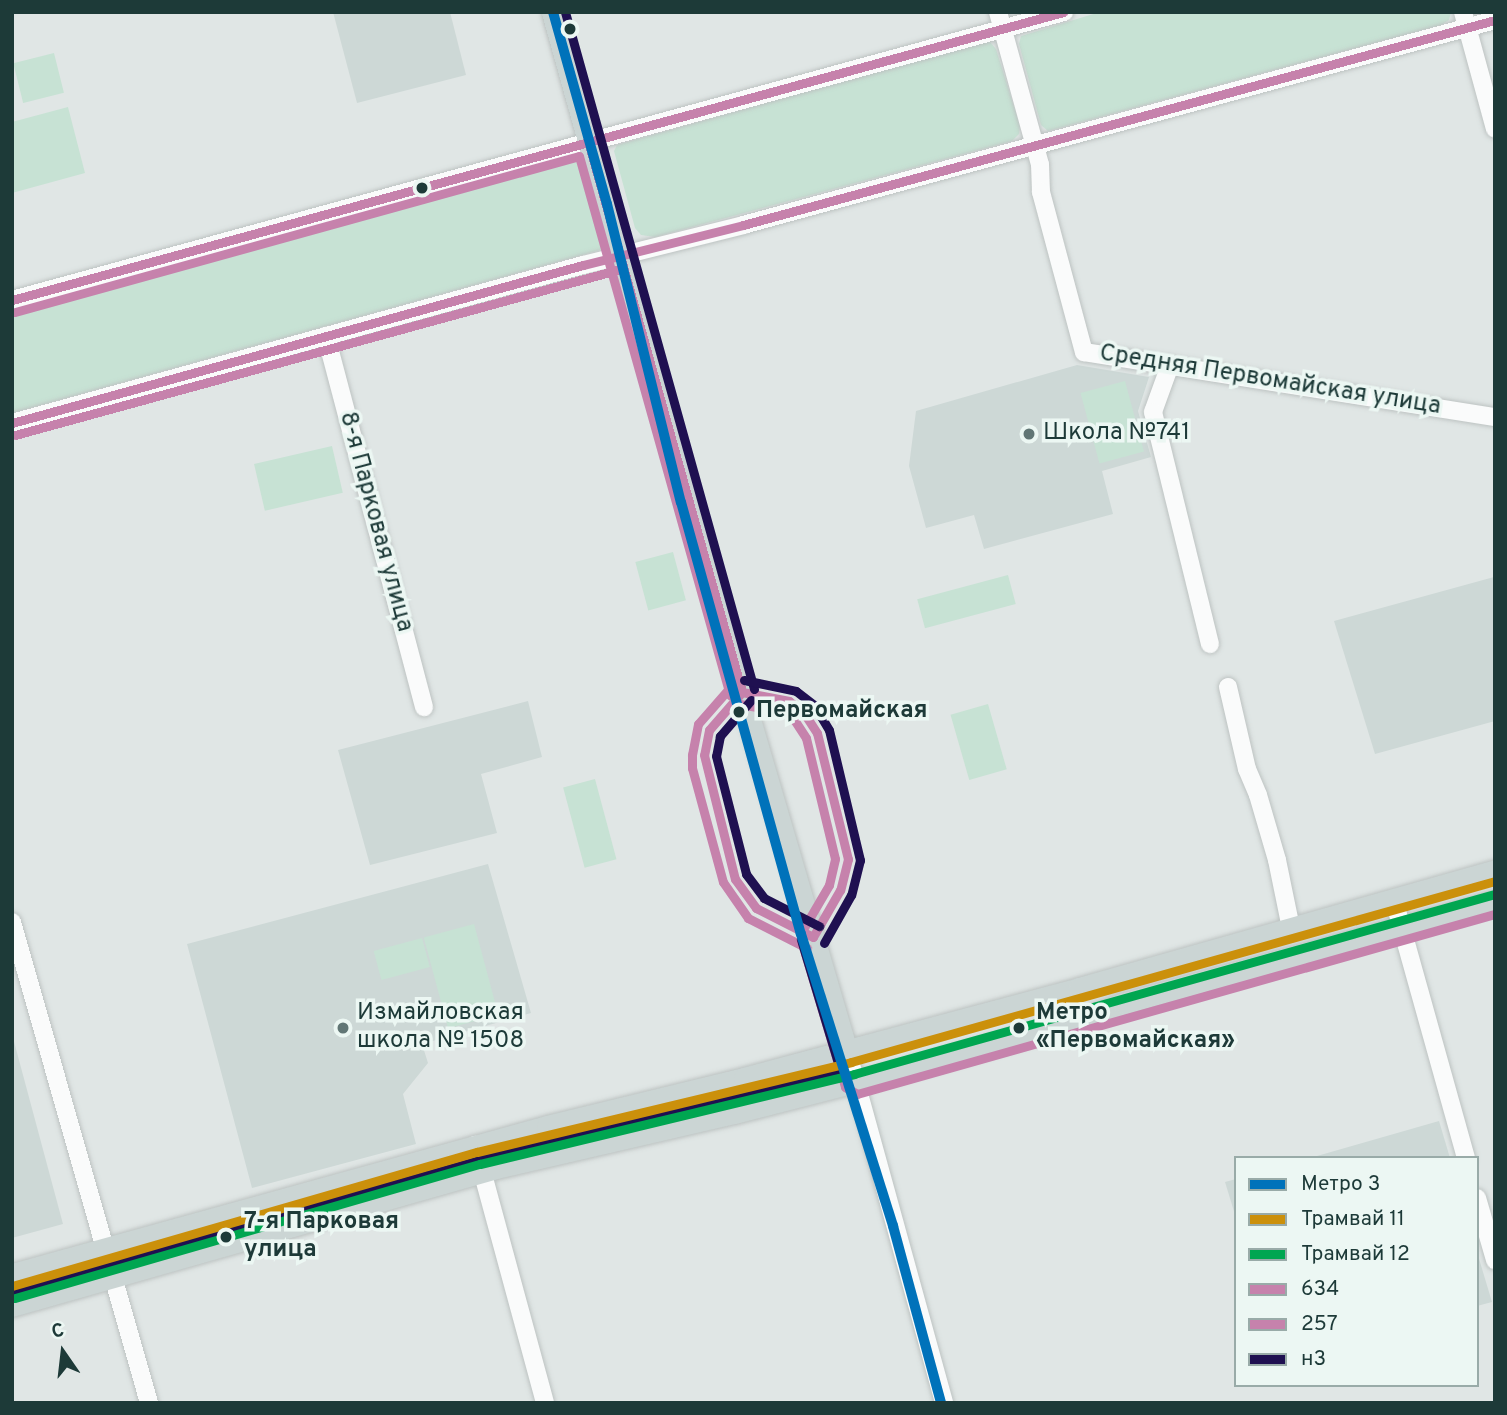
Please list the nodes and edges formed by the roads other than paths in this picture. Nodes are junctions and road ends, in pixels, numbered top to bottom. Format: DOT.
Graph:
graph roads {
  1 [pos="552,12"];
  2 [pos="1064,12"];
  3 [pos="1465,20"];
  4 [pos="1495,20"];
  5 [pos="1000,21"];
  6 [pos="1495,130"];
  7 [pos="588,141"];
  8 [pos="1035,145"];
  9 [pos="621,256"];
  10 [pos="12,300"];
  11 [pos="326,336"];
  12 [pos="1170,365"];
  13 [pos="1495,417"];
  14 [pos="12,423"];
  15 [pos="1210,644"];
  16 [pos="1228,687"];
  17 [pos="424,707"];
  18 [pos="1495,870"];
  19 [pos="1394,900"];
  20 [pos="1495,901"];
  21 [pos="12,922"];
  22 [pos="1401,926"];
  23 [pos="1291,928"];
  24 [pos="847,1050"];
  25 [pos="856,1082"];
  26 [pos="475,1145"];
  27 [pos="1465,1156"];
  28 [pos="482,1172"];
  29 [pos="1479,1205"];
  30 [pos="106,1249"];
  31 [pos="1495,1260"];
  32 [pos="12,1274"];
  33 [pos="114,1277"];
  34 [pos="12,1306"];
  35 [pos="149,1403"];
  36 [pos="545,1403"];
  37 [pos="943,1403"];
  1 -- 7 [label="main road"];
  2 -- 5 [label="street"];
  3 -- 4 [label="street"];
  3 -- 6 [label="street"];
  3 -- 8 [label="street"];
  5 -- 7 [label="street"];
  5 -- 8 [label="street, Средняя Первомайская улица"];
  7 -- 9 [label="main road"];
  7 -- 10 [label="street"];
  8 -- 9 [label="street"];
  8 -- 12 [label="street, Средняя Первомайская улица"];
  9 -- 11 [label="street"];
  9 -- 24 [label="main road"];
  11 -- 14 [label="street"];
  11 -- 17 [label="street, 8-я Парковая улица"];
  12 -- 13 [label="street, Средняя Первомайская улица"];
  12 -- 15 [label="street"];
  16 -- 23 [label="street"];
  18 -- 19 [label="main road"];
  19 -- 22 [label="street"];
  19 -- 23 [label="main road"];
  20 -- 22 [label="main road"];
  21 -- 30 [label="street"];
  22 -- 25 [label="main road"];
  22 -- 27 [label="street"];
  23 -- 24 [label="main road"];
  24 -- 25 [label="street"];
  24 -- 26 [label="main road"];
  25 -- 28 [label="main road"];
  25 -- 37 [label="street"];
  26 -- 28 [label="street"];
  26 -- 30 [label="main road"];
  28 -- 33 [label="main road"];
  28 -- 36 [label="street"];
  29 -- 31 [label="street"];
  30 -- 32 [label="main road"];
  30 -- 33 [label="street"];
  33 -- 34 [label="main road"];
  33 -- 35 [label="street"];
}
